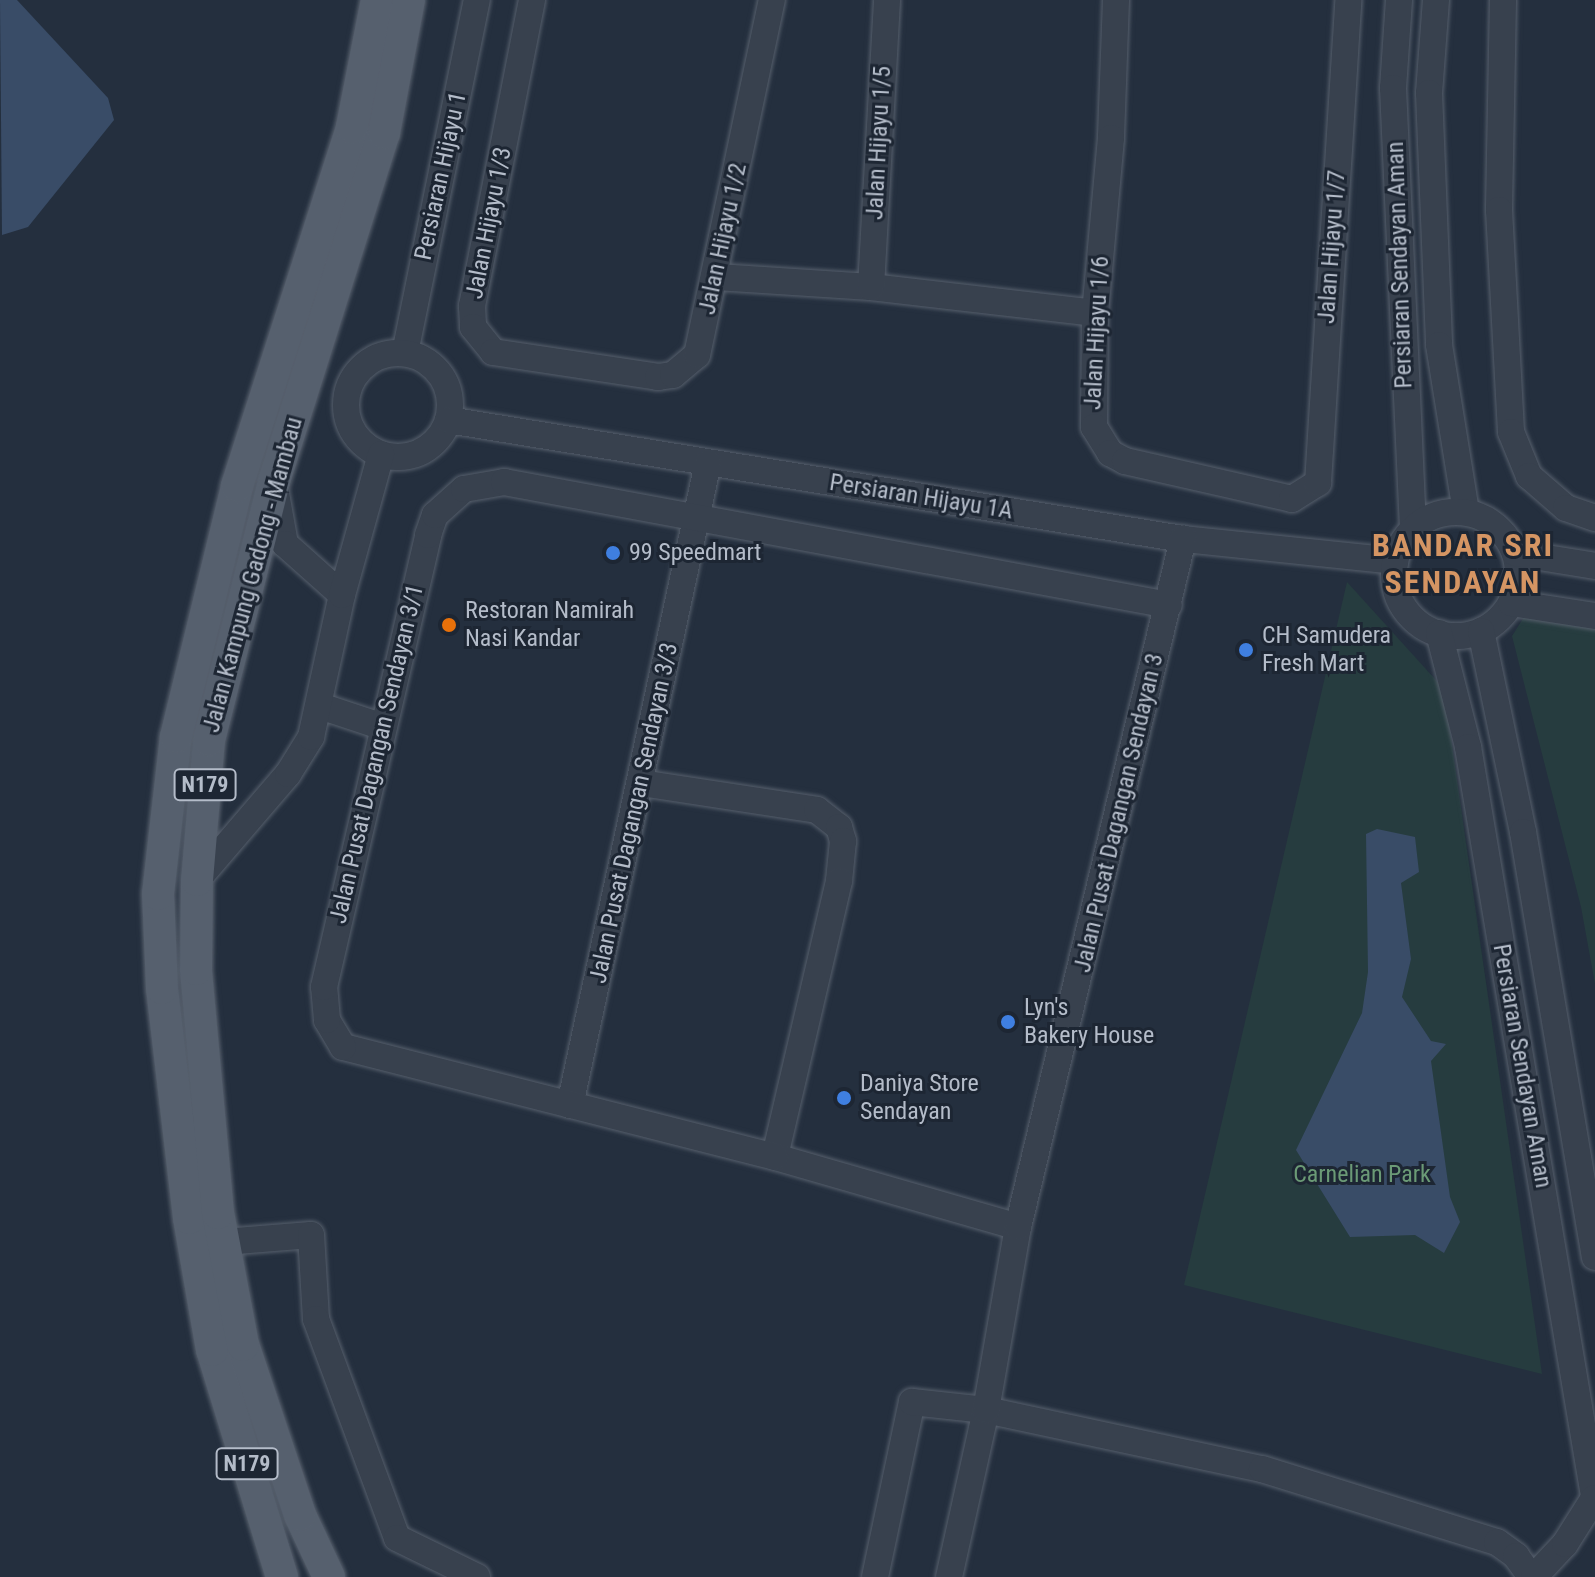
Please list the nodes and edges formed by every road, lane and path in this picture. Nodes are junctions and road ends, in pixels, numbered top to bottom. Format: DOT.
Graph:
graph roads {
  1 [pos="377,0"];
  2 [pos="409,0"];
  3 [pos="477,0"];
  4 [pos="532,0"];
  5 [pos="772,0"];
  6 [pos="887,0"];
  7 [pos="1116,0"];
  8 [pos="1348,0"];
  9 [pos="1399,0"];
  10 [pos="1436,0"];
  11 [pos="1503,0"];
  12 [pos="717,277"];
  13 [pos="871,287"];
  14 [pos="1095,313"];
  15 [pos="405,353"];
  16 [pos="579,367"];
  17 [pos="448,420"];
  18 [pos="381,454"];
  19 [pos="708,463"];
  20 [pos="274,481"];
  21 [pos="1310,492"];
  22 [pos="1466,512"];
  23 [pos="1595,518"];
  24 [pos="697,520"];
  25 [pos="1413,529"];
  26 [pos="1183,539"];
  27 [pos="1515,553"];
  28 [pos="1395,561"];
  29 [pos="1595,566"];
  30 [pos="342,595"];
  31 [pos="1511,603"];
  32 [pos="1169,605"];
  33 [pos="1595,616"];
  34 [pos="1481,631"];
  35 [pos="1439,633"];
  36 [pos="320,706"];
  37 [pos="383,727"];
  38 [pos="641,783"];
  39 [pos="197,880"];
  40 [pos="570,1105"];
  41 [pos="775,1157"];
  42 [pos="1018,1227"];
  43 [pos="224,1242"];
  44 [pos="1595,1257"];
  45 [pos="986,1410"];
  46 [pos="1595,1500"];
  47 [pos="282,1577"];
  48 [pos="329,1577"];
  49 [pos="477,1577"];
  50 [pos="875,1577"];
  51 [pos="949,1577"];
  52 [pos="1532,1577"];
  1 -- 47 [label="main road, Jalan Kampung Gadong - Mambau / N179"];
  2 -- 20 [label="main road, Jalan Kampung Gadong - Mambau / N179"];
  3 -- 15 [label="street, Persiaran Hijayu 1"];
  4 -- 16 [label="street, Jalan Hijayu 1/3"];
  5 -- 12 [label="street, Jalan Hijayu 1/2"];
  6 -- 13 [label="street, Jalan Hijayu 1/5"];
  7 -- 14 [label="street, Jalan Hijayu 1/6"];
  8 -- 21 [label="street, Jalan Hijayu 1/7"];
  9 -- 25 [label="street, Persiaran Sendayan Aman"];
  10 -- 22 [label="street, Persiaran Sendayan Aman"];
  11 -- 23 [label="street"];
  12 -- 13 [label="street"];
  12 -- 16 [label="street, Jalan Hijayu 1/2"];
  13 -- 14 [label="street"];
  14 -- 21 [label="street, Jalan Hijayu 1/6"];
  15 -- 17 [label="street"];
  15 -- 18 [label="street"];
  17 -- 18 [label="street"];
  17 -- 19 [label="street, Persiaran Hijayu 1A"];
  18 -- 30 [label="street"];
  19 -- 24 [label="street, Jalan Pusat Dagangan Sendayan 3/3"];
  19 -- 26 [label="street, Persiaran Hijayu 1A"];
  20 -- 30 [label="street"];
  20 -- 39 [label="main road, Jalan Kampung Gadong - Mambau / N179"];
  22 -- 25 [label="street"];
  22 -- 27 [label="street"];
  24 -- 32 [label="street, Jalan Pusat Dagangan Sendayan 3/1"];
  24 -- 37 [label="street, Jalan Pusat Dagangan Sendayan 3/1"];
  24 -- 38 [label="street, Jalan Pusat Dagangan Sendayan 3/3"];
  25 -- 28 [label="street"];
  26 -- 28 [label="street, Persiaran Hijayu 1A"];
  26 -- 32 [label="street, Jalan Pusat Dagangan Sendayan 3"];
  27 -- 29 [label="street"];
  27 -- 31 [label="street"];
  28 -- 35 [label="street"];
  30 -- 36 [label="street"];
  31 -- 33 [label="street"];
  31 -- 34 [label="street"];
  32 -- 42 [label="street, Jalan Pusat Dagangan Sendayan 3"];
  34 -- 35 [label="street"];
  34 -- 44 [label="street, Persiaran Sendayan Aman"];
  35 -- 46 [label="street, Persiaran Sendayan Aman"];
  36 -- 37 [label="street"];
  36 -- 39 [label="street"];
  37 -- 40 [label="street, Jalan Pusat Dagangan Sendayan 3/1"];
  38 -- 40 [label="street, Jalan Pusat Dagangan Sendayan 3/3"];
  38 -- 41 [label="street"];
  39 -- 43 [label="main road, Jalan Kampung Gadong - Mambau / N179"];
  40 -- 41 [label="street, Jalan Pusat Dagangan Sendayan 3/1"];
  41 -- 42 [label="street, Jalan Pusat Dagangan Sendayan 3/1"];
  42 -- 45 [label="street, Jalan Pusat Dagangan Sendayan 3"];
  43 -- 48 [label="main road, Jalan Kampung Gadong - Mambau / N179"];
  43 -- 49 [label="street"];
  45 -- 50 [label="street"];
  45 -- 51 [label="street, Jalan Pusat Dagangan Sendayan 3"];
  45 -- 52 [label="street"];
  46 -- 52 [label="street"];
}
